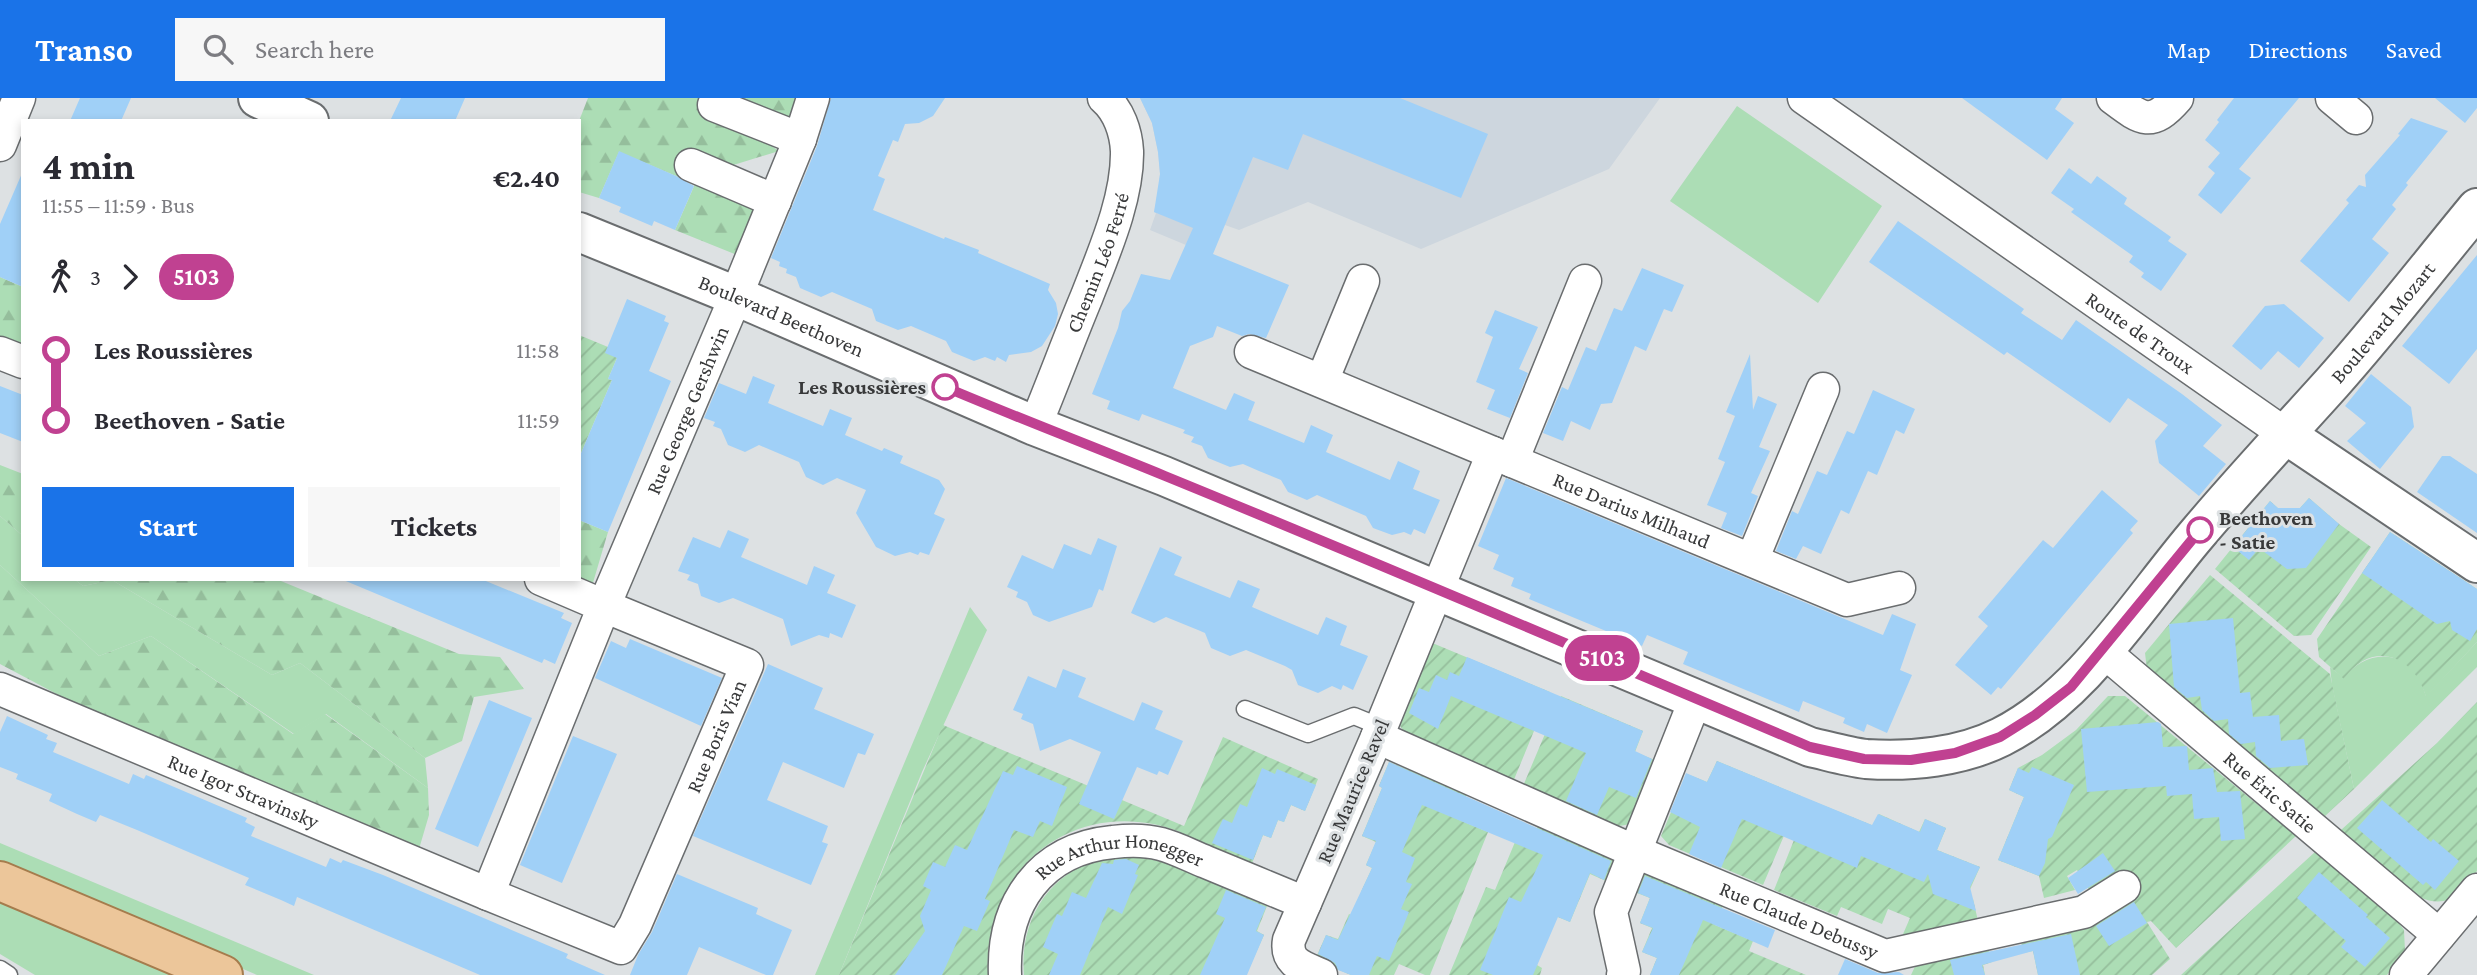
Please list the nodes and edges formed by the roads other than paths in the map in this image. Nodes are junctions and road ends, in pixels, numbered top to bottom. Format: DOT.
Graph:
graph roads {
  1 [pos="19,98"];
  2 [pos="813,98"];
  3 [pos="1104,98"];
  4 [pos="1804,98"];
  5 [pos="2113,98"];
  6 [pos="2177,98"];
  7 [pos="714,105"];
  8 [pos="800,139"];
  9 [pos="0,145"];
  10 [pos="691,164"];
  11 [pos="775,201"];
  12 [pos="2477,208"];
  13 [pos="581,233"];
  14 [pos="1363,281"];
  15 [pos="1585,281"];
  16 [pos="736,296"];
  17 [pos="1251,352"];
  18 [pos="0,353"];
  19 [pos="21,361"];
  20 [pos="1322,381"];
  21 [pos="1823,389"];
  22 [pos="1035,426"];
  23 [pos="2285,434"];
  24 [pos="1502,457"];
  25 [pos="1752,561"];
  26 [pos="2477,563"];
  27 [pos="546,581"];
  28 [pos="1899,588"];
  29 [pos="1436,590"];
  30 [pos="604,606"];
  31 [pos="2102,650"];
  32 [pos="0,690"];
  33 [pos="1696,698"];
  34 [pos="1245,709"];
  35 [pos="1379,732"];
  36 [pos="1636,852"];
  37 [pos="0,881"];
  38 [pos="2124,887"];
  39 [pos="488,894"];
  40 [pos="0,895"];
  41 [pos="1305,903"];
  42 [pos="69,910"];
  43 [pos="2463,917"];
  44 [pos="621,948"];
  45 [pos="0,969"];
  46 [pos="2418,971"];
  47 [pos="9,975"];
  48 [pos="223,975"];
  49 [pos="1005,975"];
  50 [pos="1321,975"];
  51 [pos="1623,975"];
  1 -- 9 [label="street"];
  2 -- 8 [label="street, Rue George Gershwin"];
  3 -- 22 [label="street, Chemin Léo Ferré"];
  4 -- 23 [label="street, Route de Troux"];
  5 -- 6 [label="street"];
  7 -- 8 [label="street"];
  8 -- 11 [label="street, Rue George Gershwin"];
  10 -- 11 [label="street"];
  11 -- 16 [label="street, Rue George Gershwin"];
  12 -- 23 [label="street, Boulevard Mozart"];
  13 -- 16 [label="street, Boulevard Beethoven"];
  14 -- 20 [label="street"];
  15 -- 24 [label="street"];
  16 -- 22 [label="street, Boulevard Beethoven"];
  16 -- 30 [label="street, Rue George Gershwin"];
  17 -- 20 [label="street, Rue Darius Milhaud"];
  18 -- 19 [label="street"];
  20 -- 24 [label="street, Rue Darius Milhaud"];
  21 -- 25 [label="street"];
  22 -- 29 [label="street, Boulevard Beethoven"];
  23 -- 26 [label="street, Route de Troux"];
  23 -- 31 [label="street, Boulevard Beethoven"];
  24 -- 25 [label="street, Rue Darius Milhaud"];
  24 -- 29 [label="street, Rue Maurice Ravel"];
  25 -- 28 [label="street, Rue Darius Milhaud"];
  27 -- 30 [label="street"];
  29 -- 33 [label="street, Boulevard Beethoven"];
  29 -- 35 [label="street, Rue Maurice Ravel"];
  30 -- 39 [label="street"];
  30 -- 44 [label="street, Rue Boris Vian"];
  31 -- 33 [label="street, Boulevard Beethoven"];
  31 -- 43 [label="street, Rue Éric Satie"];
  32 -- 39 [label="street, Rue Igor Stravinsky"];
  33 -- 36 [label="street"];
  34 -- 35 [label="lane"];
  35 -- 36 [label="street, Rue Claude Debussy"];
  35 -- 41 [label="street, Rue Maurice Ravel"];
  36 -- 38 [label="street, Rue Claude Debussy"];
  36 -- 51 [label="street"];
  37 -- 42 [label="main road"];
  39 -- 44 [label="street, Rue Igor Stravinsky"];
  40 -- 42 [label="lane"];
  41 -- 49 [label="street, Rue Arthur Honegger"];
  41 -- 50 [label="street, Rue Maurice Ravel"];
  42 -- 48 [label="main road"];
  43 -- 46 [label="street"];
  45 -- 47 [label="lane"];
}
